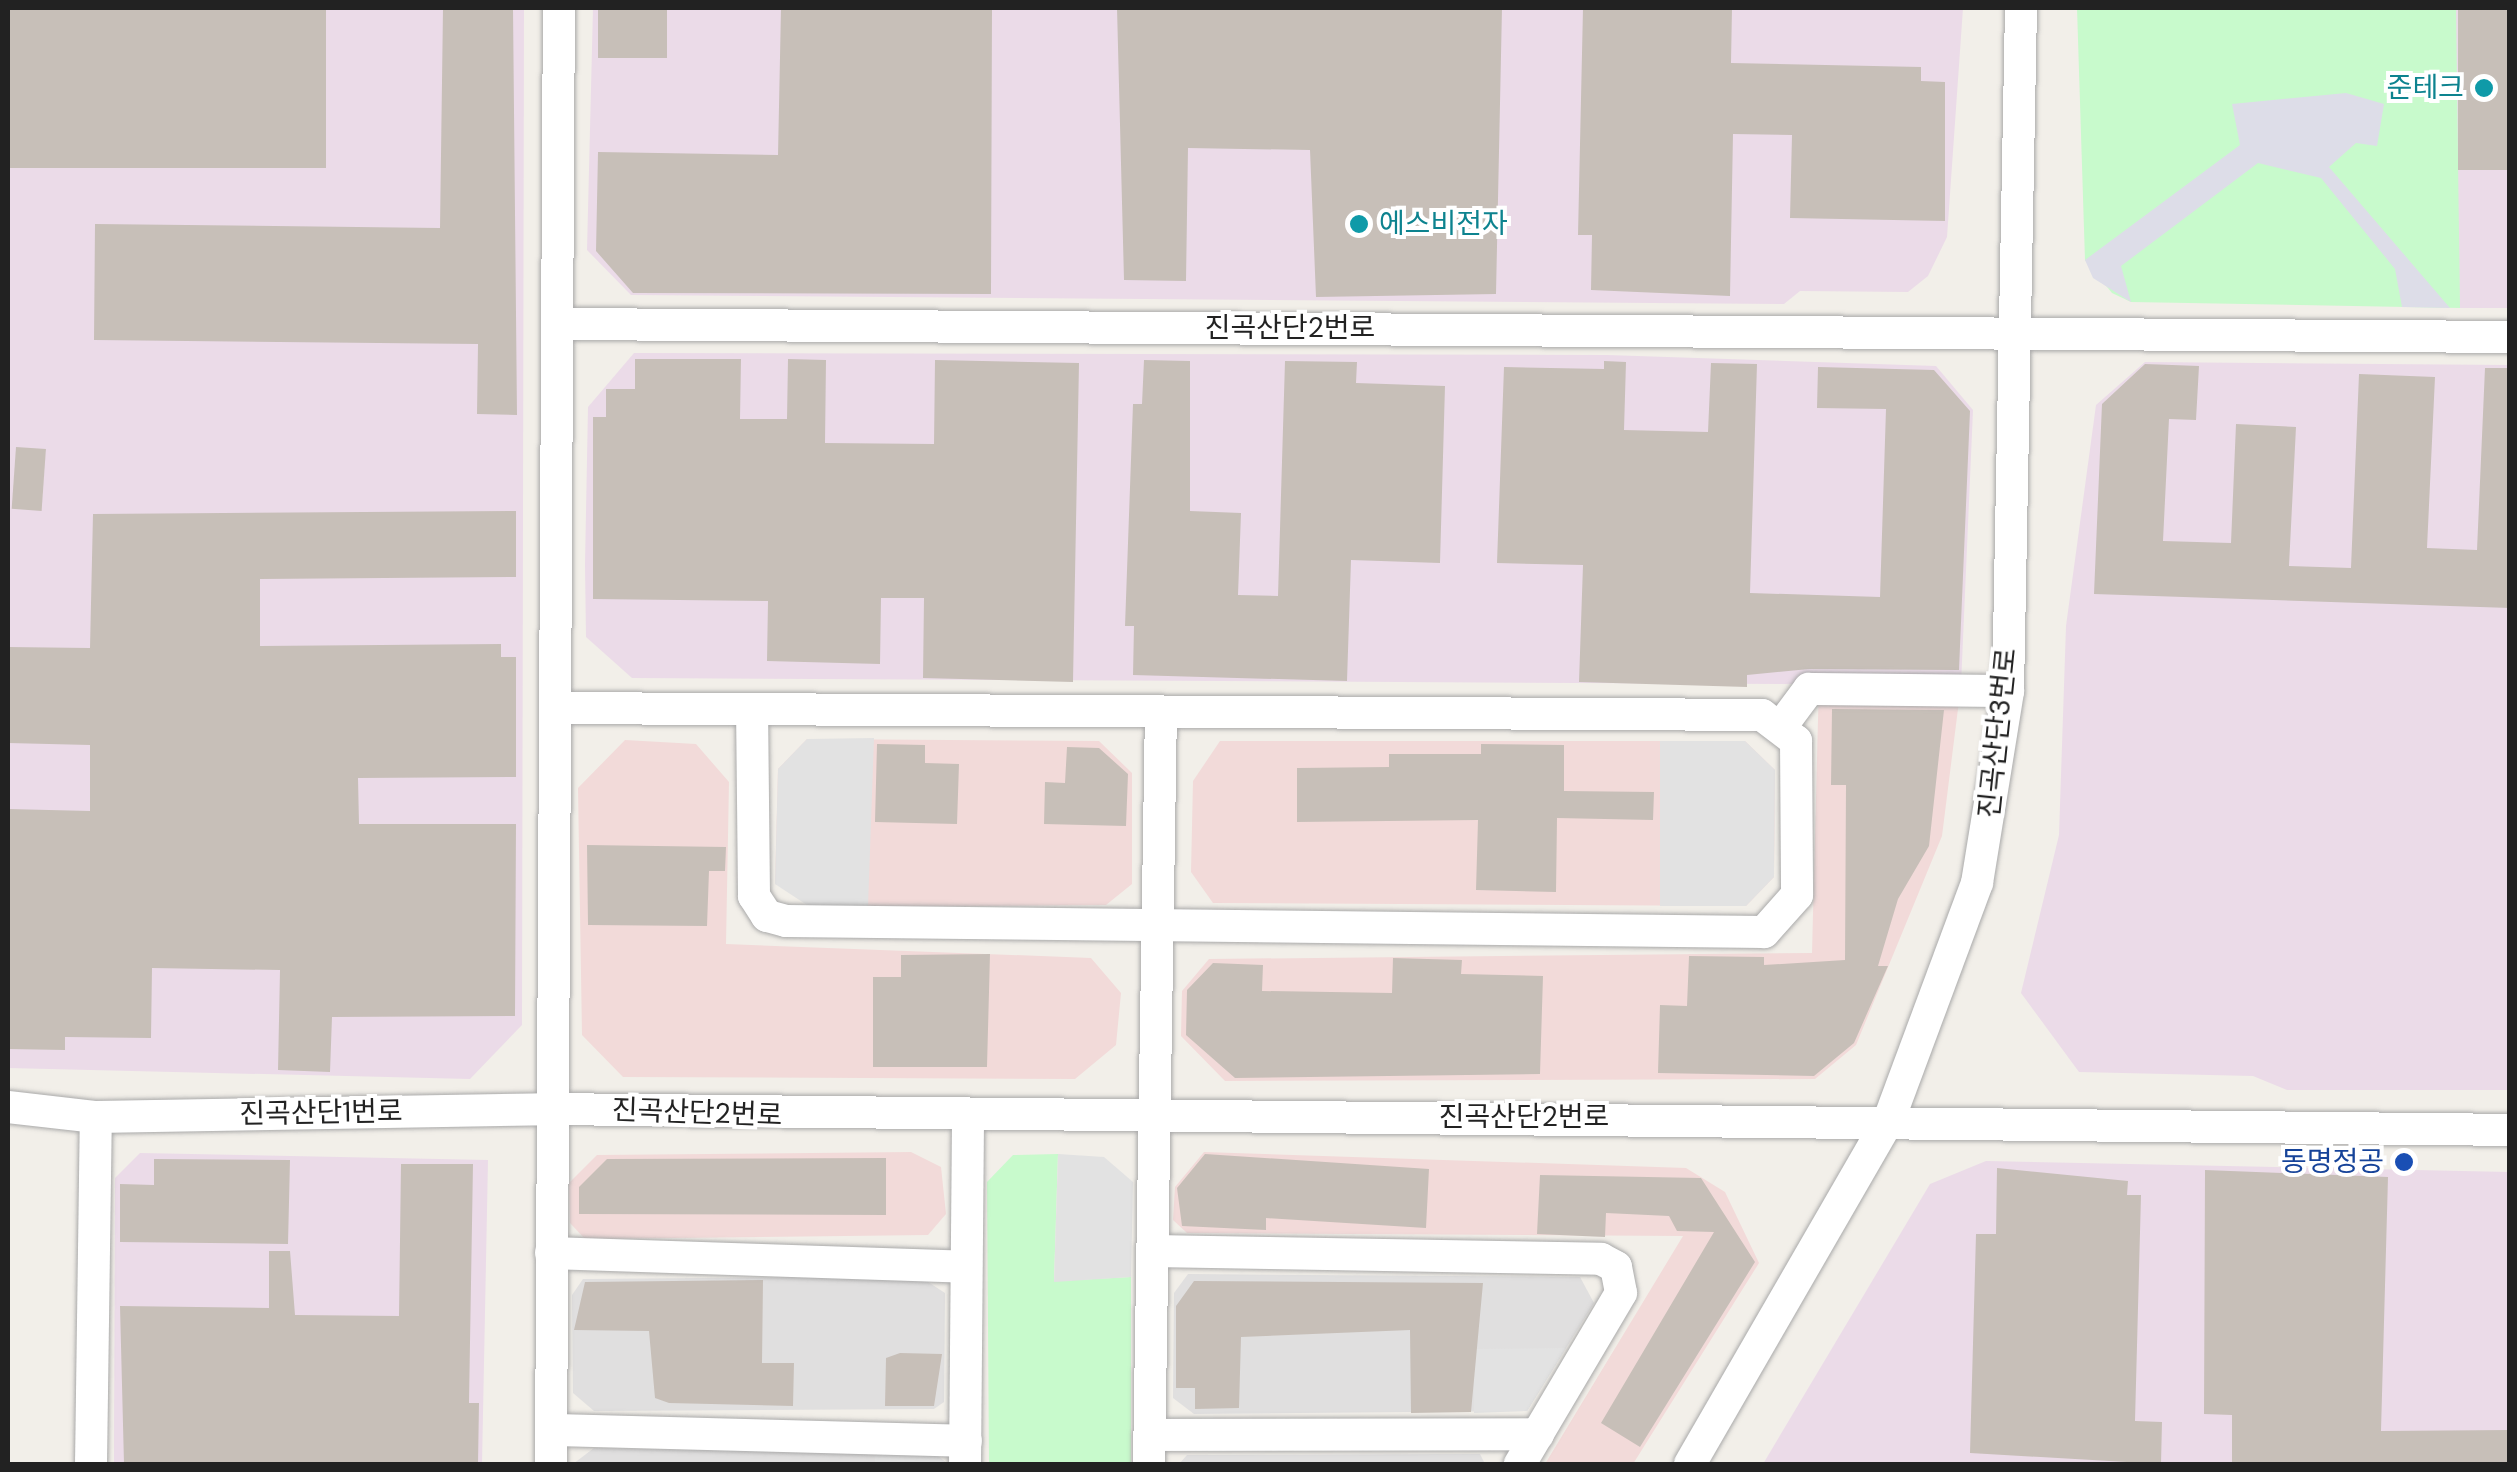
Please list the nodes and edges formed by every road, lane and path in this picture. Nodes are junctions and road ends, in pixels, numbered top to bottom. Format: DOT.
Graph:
graph roads {
  1 [pos="558,8"];
  2 [pos="2021,8"];
  3 [pos="561,324"];
  4 [pos="2019,333"];
  5 [pos="2510,337"];
  6 [pos="2008,691"];
  7 [pos="555,708"];
  8 [pos="752,711"];
  9 [pos="1161,712"];
  10 [pos="1783,724"];
  11 [pos="1158,929"];
  12 [pos="8,1107"];
  13 [pos="547,1109"];
  14 [pos="96,1117"];
  15 [pos="1158,1117"];
  16 [pos="1890,1117"];
  17 [pos="968,1120"];
  18 [pos="2510,1130"];
  19 [pos="1154,1251"];
  20 [pos="550,1253"];
  21 [pos="965,1267"];
  22 [pos="553,1430"];
  23 [pos="1538,1434"];
  24 [pos="1149,1450"];
  25 [pos="966,1453"];
  26 [pos="91,1464"];
  27 [pos="551,1464"];
  28 [pos="1520,1464"];
  29 [pos="1690,1464"];
  1 -- 3 [label="street"];
  2 -- 4 [label="street, 진곡산단3번로"];
  3 -- 4 [label="street, 진곡산단2번로"];
  3 -- 7 [label="street"];
  4 -- 5 [label="street"];
  4 -- 6 [label="street, 진곡산단3번로"];
  6 -- 10 [label="street"];
  6 -- 16 [label="street, 진곡산단3번로"];
  7 -- 8 [label="street"];
  7 -- 13 [label="street"];
  8 -- 9 [label="street"];
  8 -- 11 [label="street"];
  9 -- 10 [label="street"];
  9 -- 11 [label="street"];
  10 -- 11 [label="street"];
  11 -- 15 [label="street"];
  12 -- 14 [label="street, 진곡산단1번로"];
  13 -- 14 [label="street, 진곡산단1번로"];
  13 -- 17 [label="street, 진곡산단2번로"];
  13 -- 20 [label="street"];
  14 -- 26 [label="street"];
  15 -- 16 [label="street, 진곡산단2번로"];
  15 -- 17 [label="street, 진곡산단2번로"];
  15 -- 19 [label="street"];
  16 -- 18 [label="street"];
  16 -- 29 [label="street, 진곡산단3번로"];
  17 -- 21 [label="street"];
  19 -- 23 [label="street"];
  19 -- 24 [label="street"];
  20 -- 21 [label="street"];
  20 -- 22 [label="street"];
  21 -- 25 [label="street"];
  22 -- 25 [label="street"];
  22 -- 27 [label="street"];
  23 -- 24 [label="street"];
  23 -- 28 [label="street"];
}
